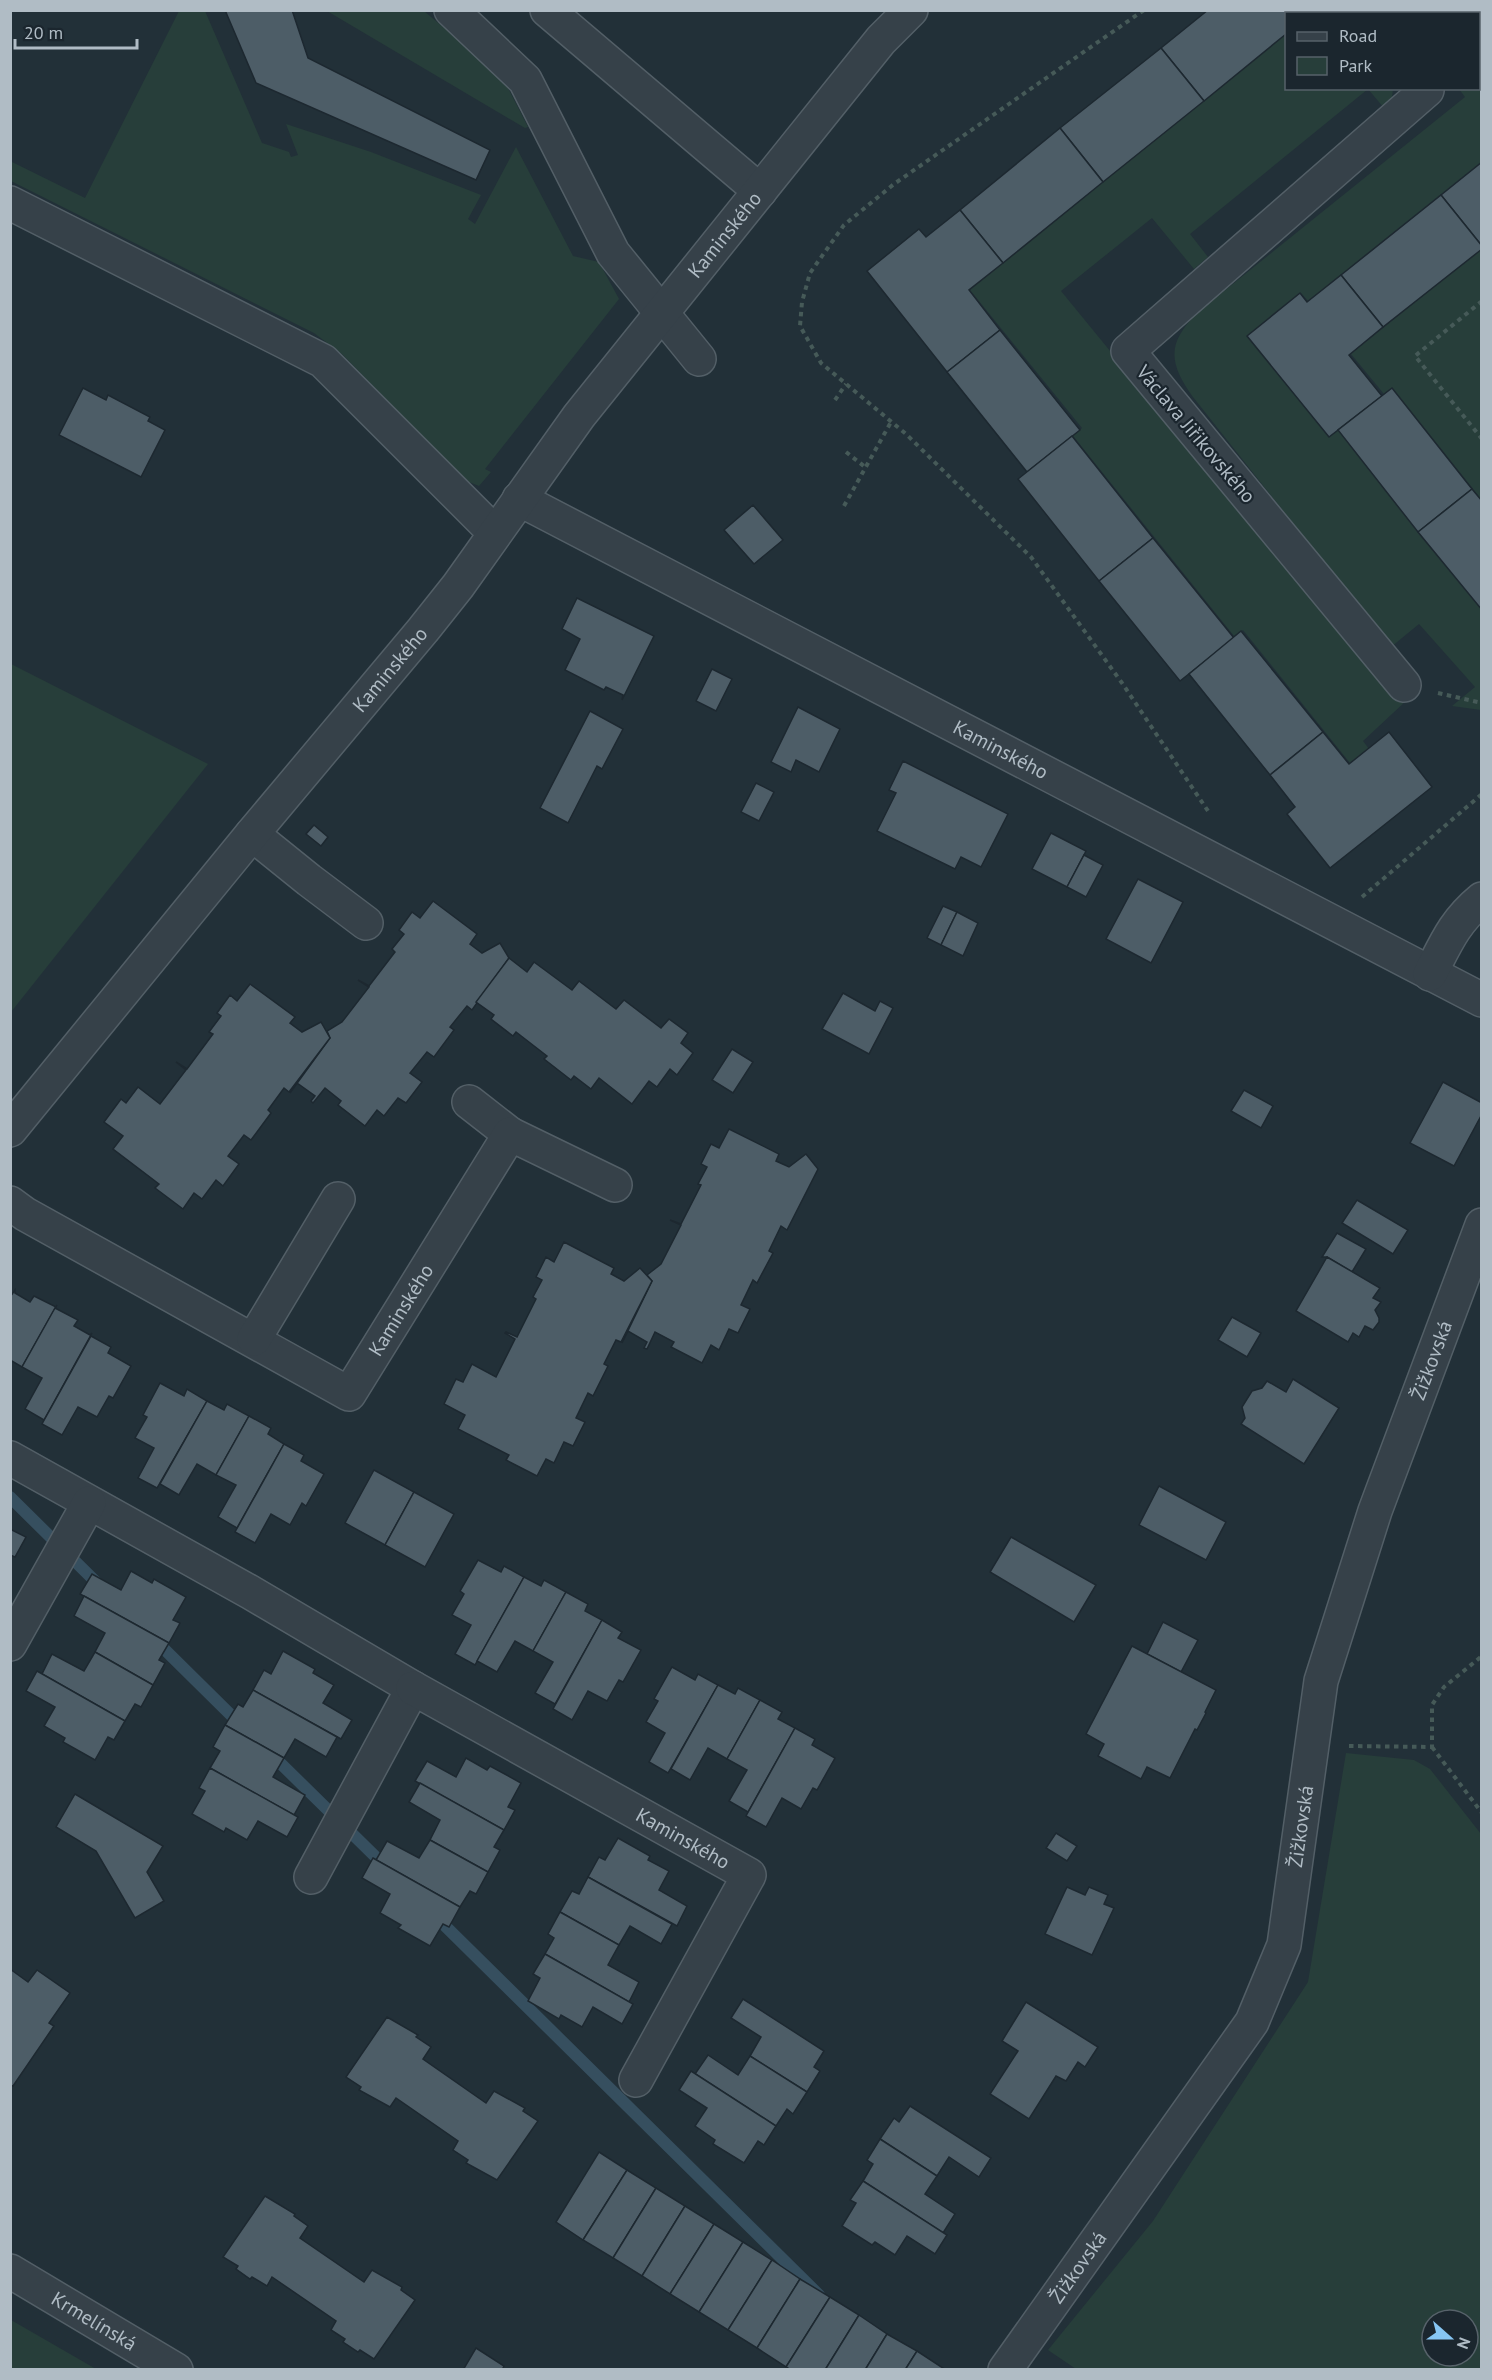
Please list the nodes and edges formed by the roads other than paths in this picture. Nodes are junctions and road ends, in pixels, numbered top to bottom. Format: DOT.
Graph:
graph roads {
  1 [pos="451,10"];
  2 [pos="547,10"];
  3 [pos="911,10"];
  4 [pos="1427,90"];
  5 [pos="760,191"];
  6 [pos="10,203"];
  7 [pos="661,313"];
  8 [pos="699,359"];
  9 [pos="519,499"];
  10 [pos="495,533"];
  11 [pos="1404,685"];
  12 [pos="252,834"];
  13 [pos="1482,899"];
  14 [pos="366,923"];
  15 [pos="1430,974"];
  16 [pos="1482,1000"];
  17 [pos="469,1102"];
  18 [pos="10,1130"];
  19 [pos="510,1134"];
  20 [pos="615,1185"];
  21 [pos="338,1199"];
  22 [pos="10,1203"];
  23 [pos="1482,1226"];
  24 [pos="254,1339"];
  25 [pos="10,1458"];
  26 [pos="89,1503"];
  27 [pos="10,1644"];
  28 [pos="413,1688"];
  29 [pos="311,1877"];
  30 [pos="636,2080"];
  31 [pos="10,2271"];
  32 [pos="176,2370"];
  33 [pos="1005,2370"];
  1 -- 7 [label="street"];
  2 -- 5 [label="street, Kaminského"];
  3 -- 5 [label="street"];
  4 -- 11 [label="street, Václava Jiřikovského"];
  5 -- 7 [label="street, Kaminského"];
  6 -- 10 [label="street"];
  7 -- 8 [label="street"];
  7 -- 9 [label="street, Kaminského"];
  9 -- 10 [label="street, Kaminského"];
  9 -- 15 [label="street, Kaminského"];
  10 -- 12 [label="street, Kaminského"];
  12 -- 14 [label="street"];
  12 -- 18 [label="street, Kaminského"];
  13 -- 15 [label="street"];
  15 -- 16 [label="street, Kaminského"];
  17 -- 19 [label="street"];
  19 -- 20 [label="street"];
  19 -- 24 [label="street, Kaminského"];
  21 -- 24 [label="street"];
  22 -- 24 [label="street, Kaminského"];
  23 -- 33 [label="street, Žižkovská"];
  25 -- 26 [label="street, Kaminského"];
  26 -- 27 [label="street"];
  26 -- 28 [label="street, Kaminského"];
  28 -- 29 [label="street"];
  28 -- 30 [label="street, Kaminského"];
  31 -- 32 [label="street, Krmelínská"];
}
